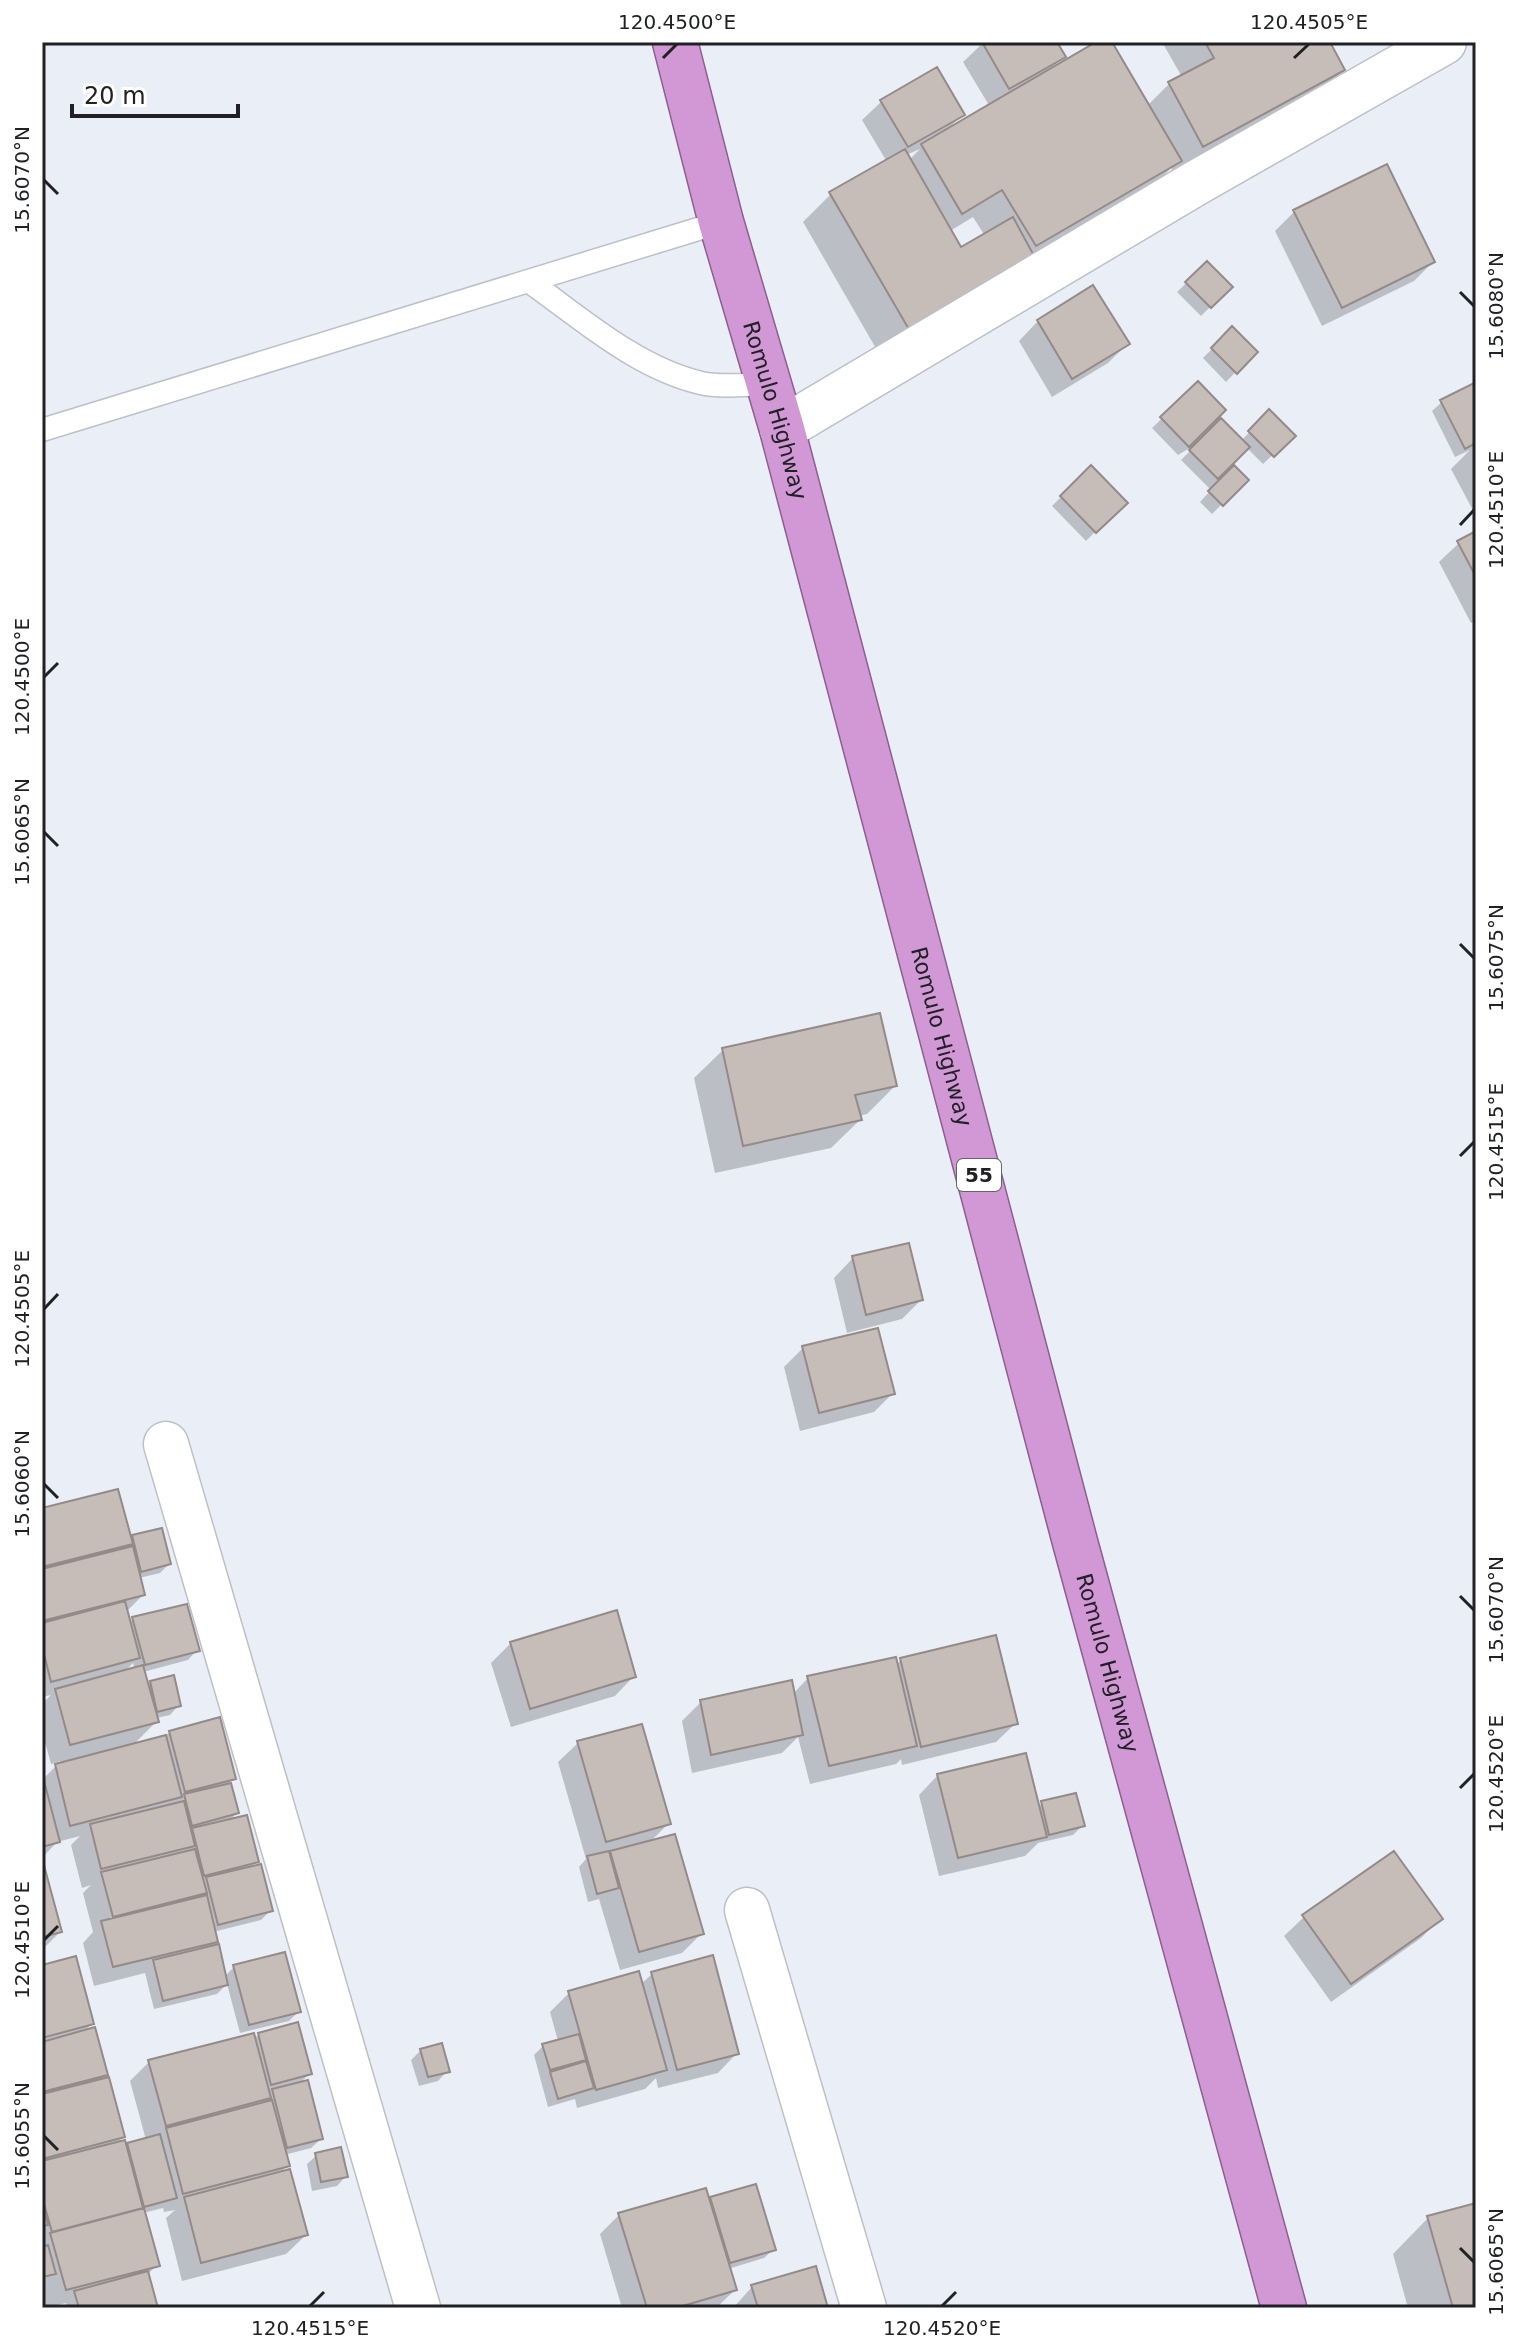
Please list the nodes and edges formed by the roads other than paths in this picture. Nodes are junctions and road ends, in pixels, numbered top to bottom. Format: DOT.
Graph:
graph roads {
  1 [pos="675,42"];
  2 [pos="1444,42"];
  3 [pos="721,222"];
  4 [pos="530,282"];
  5 [pos="770,384"];
  6 [pos="782,429"];
  7 [pos="42,430"];
  8 [pos="166,1444"];
  9 [pos="747,1910"];
  10 [pos="418,2308"];
  11 [pos="864,2308"];
  12 [pos="1284,2308"];
  1 -- 3 [label="highway, Romulo Highway / 55"];
  2 -- 6 [label="street"];
  3 -- 4 [label="lane"];
  3 -- 5 [label="highway, Romulo Highway / 55"];
  4 -- 5 [label="lane"];
  4 -- 7 [label="lane"];
  5 -- 6 [label="highway, Romulo Highway / 55"];
  6 -- 12 [label="highway, Romulo Highway / 55"];
  8 -- 10 [label="street"];
  9 -- 11 [label="street"];
}
